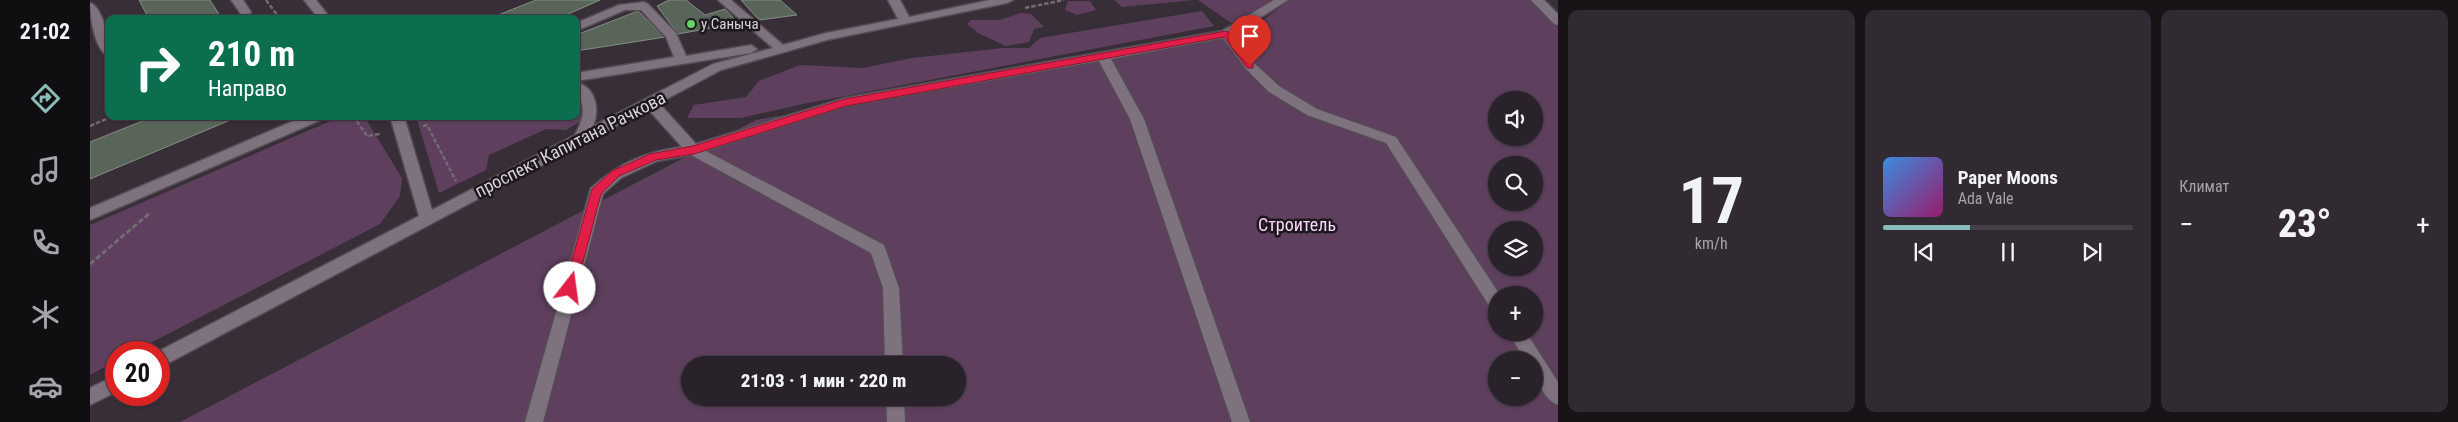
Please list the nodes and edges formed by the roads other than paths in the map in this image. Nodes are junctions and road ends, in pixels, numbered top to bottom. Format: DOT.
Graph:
graph roads {
  1 [pos="237,0"];
  2 [pos="310,0"];
  3 [pos="724,0"];
  4 [pos="894,0"];
  5 [pos="1007,0"];
  6 [pos="1282,0"];
  7 [pos="1537,0"];
  8 [pos="620,3"];
  9 [pos="90,7"];
  10 [pos="245,12"];
  11 [pos="322,15"];
  12 [pos="904,21"];
  13 [pos="1558,21"];
  14 [pos="580,25"];
  15 [pos="1226,34"];
  16 [pos="812,41"];
  17 [pos="105,43"];
  18 [pos="777,45"];
  19 [pos="1103,56"];
  20 [pos="681,60"];
  21 [pos="580,76"];
  22 [pos="580,89"];
  23 [pos="650,102"];
  24 [pos="309,120"];
  25 [pos="398,120"];
  26 [pos="581,138"];
  27 [pos="694,150"];
  28 [pos="90,214"];
  29 [pos="427,218"];
  30 [pos="1488,290"];
  31 [pos="1522,341"];
  32 [pos="170,354"];
  33 [pos="894,356"];
  34 [pos="105,389"];
  35 [pos="90,397"];
  36 [pos="1558,397"];
  37 [pos="895,406"];
  38 [pos="534,422"];
  39 [pos="896,422"];
  40 [pos="1242,422"];
  1 -- 10 [label="street"];
  2 -- 11 [label="street"];
  3 -- 18 [label="street"];
  4 -- 12 [label="street"];
  5 -- 12 [label="street, проспект Капитана Рачкова"];
  6 -- 15 [label="street"];
  7 -- 13 [label="street"];
  8 -- 14 [label="street"];
  8 -- 20 [label="street"];
  9 -- 17 [label="street"];
  12 -- 16 [label="street, проспект Капитана Рачкова"];
  15 -- 19 [label="street"];
  15 -- 30 [label="street"];
  16 -- 18 [label="street"];
  16 -- 23 [label="street, проспект Капитана Рачкова"];
  18 -- 20 [label="street"];
  19 -- 27 [label="street"];
  19 -- 40 [label="street"];
  20 -- 21 [label="street"];
  22 -- 26 [label="street"];
  23 -- 26 [label="street, проспект Капитана Рачкова"];
  23 -- 27 [label="street"];
  24 -- 28 [label="street"];
  25 -- 29 [label="street"];
  26 -- 29 [label="street, проспект Капитана Рачкова"];
  27 -- 33 [label="street"];
  27 -- 38 [label="street"];
  29 -- 32 [label="street, проспект Капитана Рачкова"];
  31 -- 36 [label="street"];
  34 -- 35 [label="street"];
  37 -- 39 [label="street"];
}
